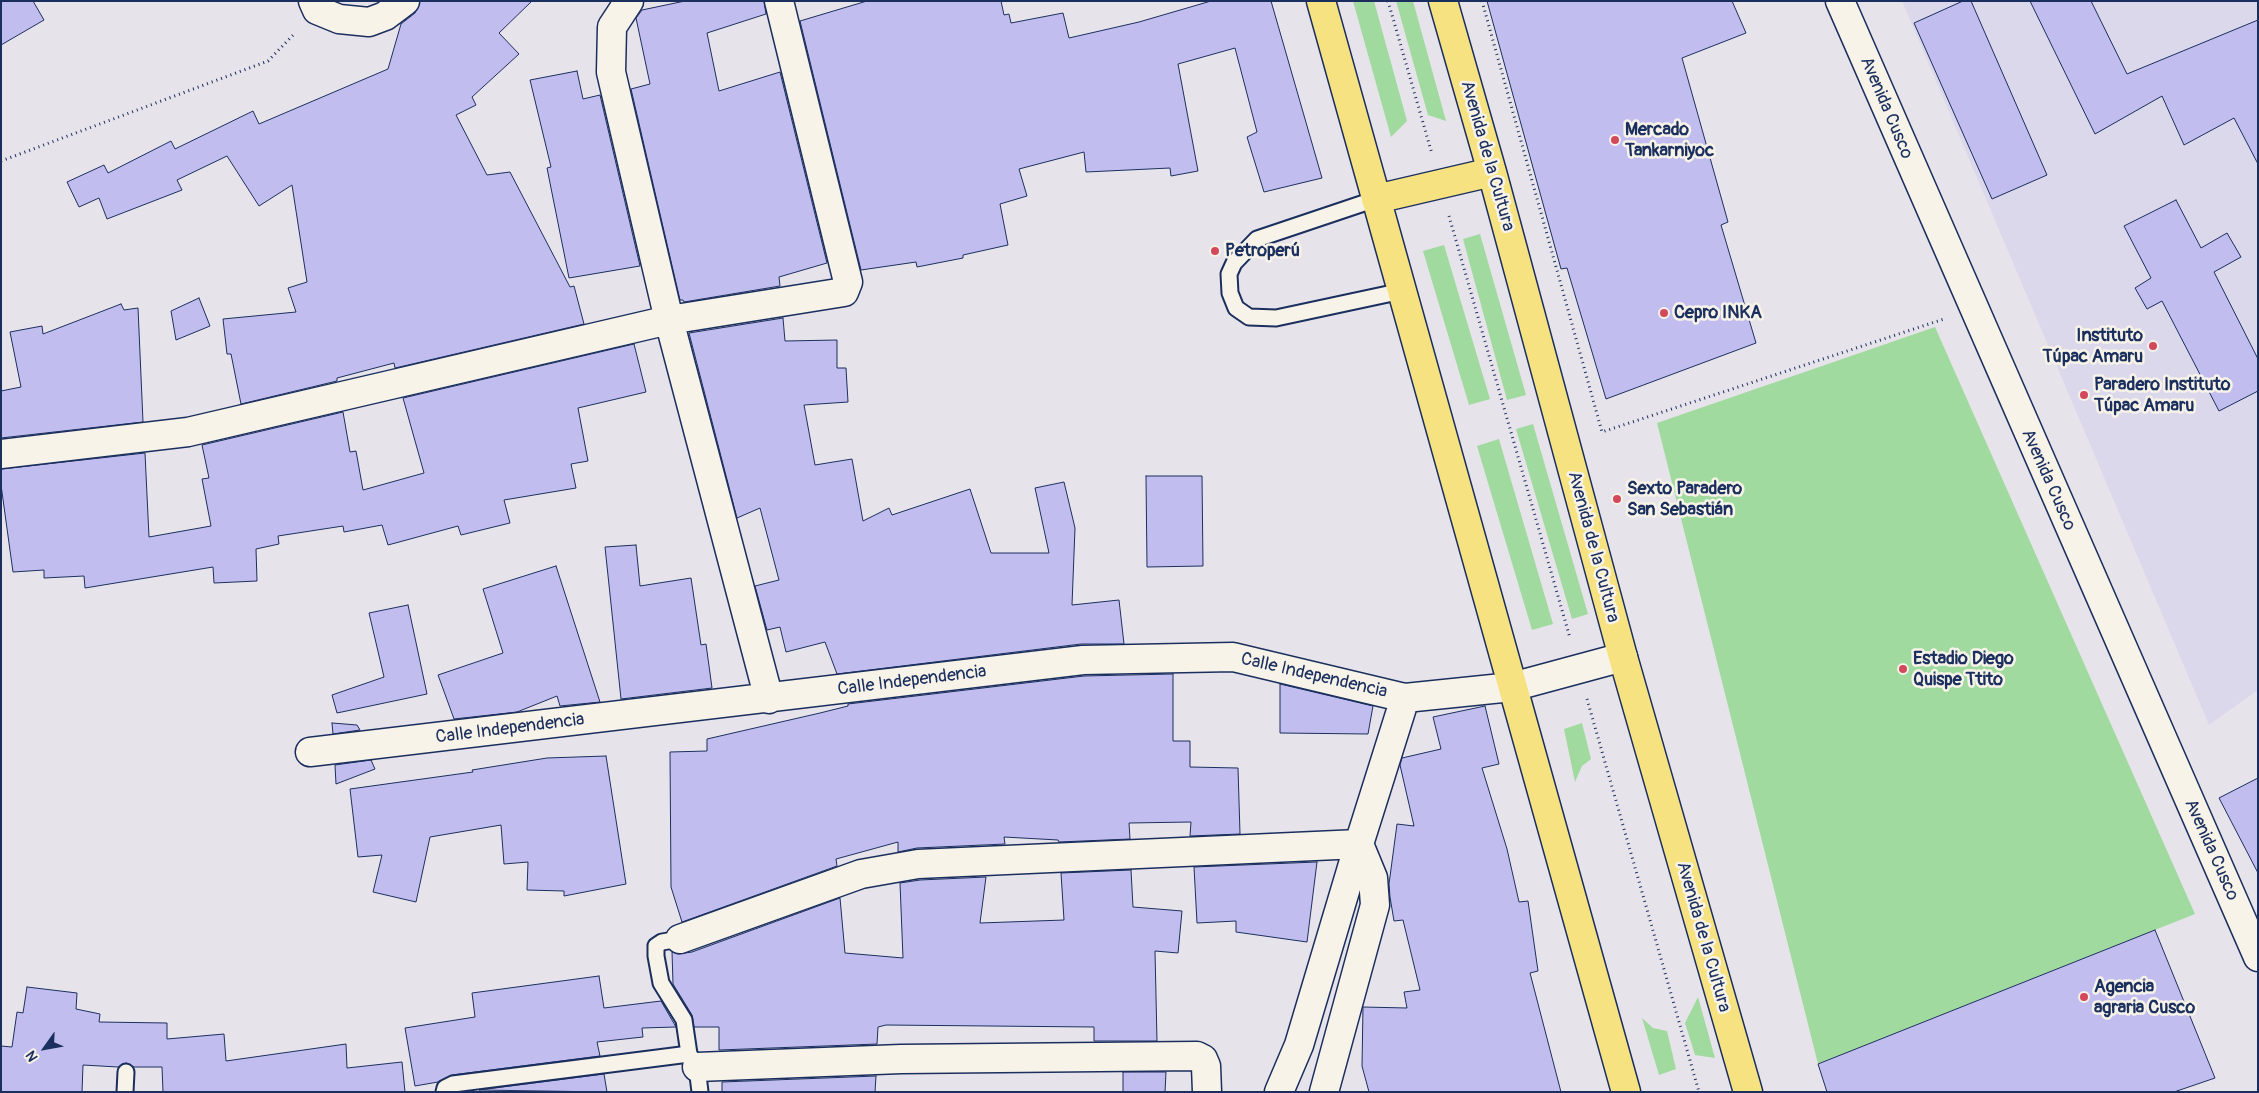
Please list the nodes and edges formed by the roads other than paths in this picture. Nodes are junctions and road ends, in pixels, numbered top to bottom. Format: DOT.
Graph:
graph roads {
  1 [pos="405,1"];
  2 [pos="629,1"];
  3 [pos="779,1"];
  4 [pos="1321,1"];
  5 [pos="1443,1"];
  6 [pos="1840,1"];
  7 [pos="315,5"];
  8 [pos="1492,172"];
  9 [pos="1376,199"];
  10 [pos="1402,291"];
  11 [pos="669,320"];
  12 [pos="1,454"];
  13 [pos="1623,657"];
  14 [pos="1512,687"];
  15 [pos="1405,698"];
  16 [pos="769,699"];
  17 [pos="310,752"];
  18 [pos="1359,844"];
  19 [pos="680,939"];
  20 [pos="2258,957"];
  21 [pos="695,1071"];
  22 [pos="126,1072"];
  23 [pos="125,1092"];
  24 [pos="444,1092"];
  25 [pos="1207,1092"];
  26 [pos="1279,1092"];
  27 [pos="1324,1092"];
  28 [pos="1626,1092"];
  29 [pos="1748,1092"];
  1 -- 7 [label="street"];
  2 -- 11 [label="street"];
  3 -- 11 [label="street"];
  4 -- 9 [label="highway"];
  5 -- 8 [label="highway, Avenida de la Cultura"];
  6 -- 20 [label="street, Avenida Cusco"];
  8 -- 9 [label="highway"];
  8 -- 13 [label="highway, Avenida de la Cultura"];
  9 -- 10 [label="highway"];
  9 -- 10 [label="lane"];
  10 -- 14 [label="highway"];
  11 -- 12 [label="street"];
  11 -- 16 [label="street"];
  13 -- 14 [label="street, Calle Independencia"];
  13 -- 29 [label="highway, Avenida de la Cultura"];
  14 -- 15 [label="street, Calle Independencia"];
  14 -- 28 [label="highway"];
  15 -- 16 [label="street, Calle Independencia"];
  15 -- 18 [label="street"];
  16 -- 17 [label="street, Calle Independencia"];
  18 -- 19 [label="street"];
  18 -- 26 [label="street"];
  18 -- 27 [label="street"];
  19 -- 21 [label="lane"];
  21 -- 24 [label="lane"];
  21 -- 25 [label="street"];
  22 -- 23 [label="lane"];
}
